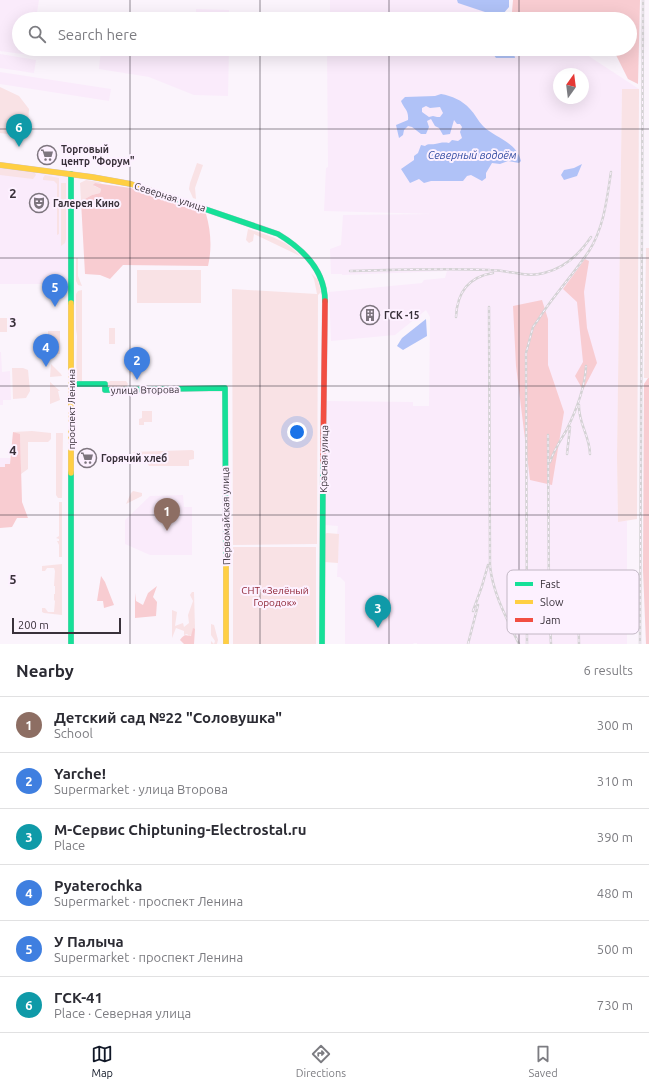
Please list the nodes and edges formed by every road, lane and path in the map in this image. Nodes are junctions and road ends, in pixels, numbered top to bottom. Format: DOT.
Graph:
graph roads {
  1 [pos="0,164"];
  2 [pos="71,174"];
  3 [pos="320,275"];
  4 [pos="71,384"];
  5 [pos="225,388"];
  6 [pos="71,644"];
  7 [pos="226,644"];
  8 [pos="322,644"];
  1 -- 2 [label="main road, Северная улица"];
  2 -- 3 [label="main road, Северная улица"];
  2 -- 4 [label="main road, проспект Ленина"];
  3 -- 8 [label="main road, Красная улица"];
  4 -- 5 [label="main road, улица Второва"];
  4 -- 6 [label="main road, проспект Ленина"];
  5 -- 7 [label="main road, Первомайская улица"];
}
